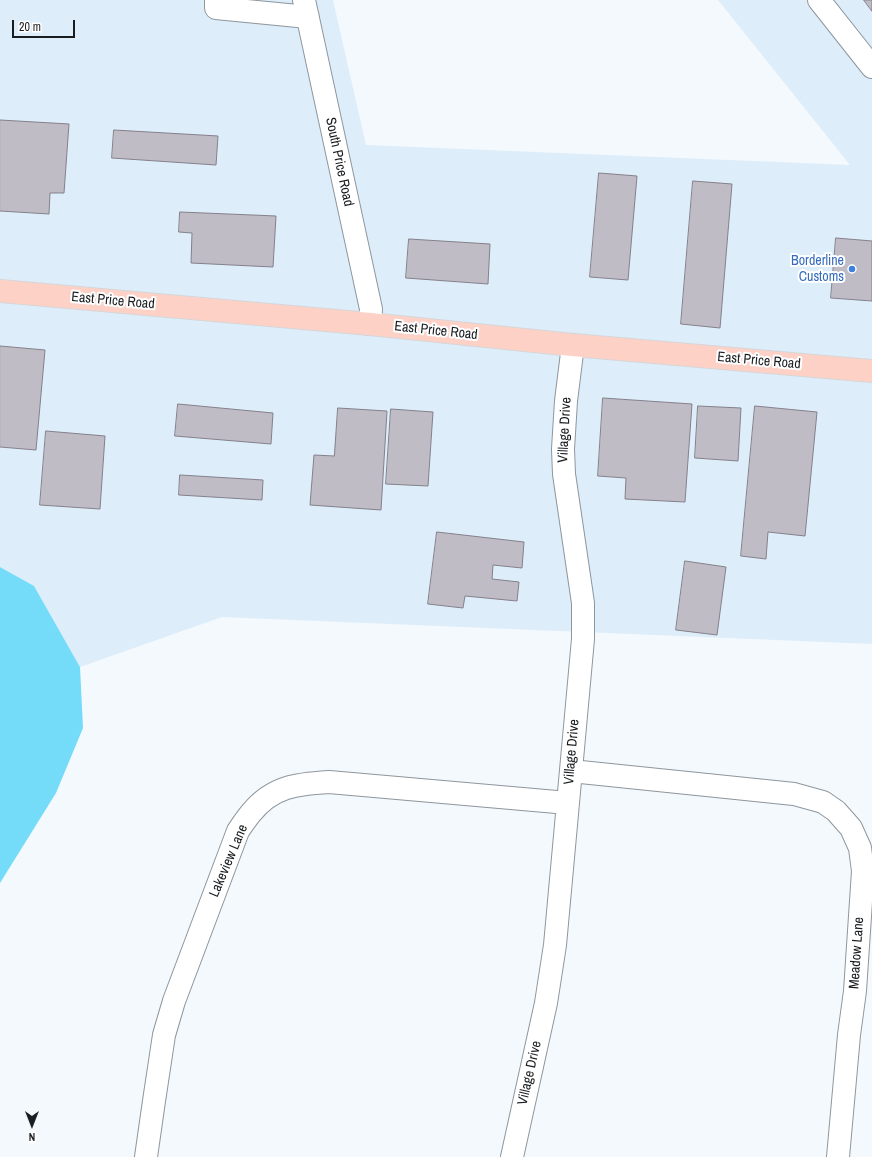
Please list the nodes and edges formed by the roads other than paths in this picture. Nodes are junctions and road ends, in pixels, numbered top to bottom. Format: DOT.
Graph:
graph roads {
  1 [pos="216,0"];
  2 [pos="819,0"];
  3 [pos="306,8"];
  4 [pos="872,67"];
  5 [pos="0,291"];
  6 [pos="370,324"];
  7 [pos="573,345"];
  8 [pos="872,371"];
  9 [pos="571,771"];
  10 [pos="568,803"];
  11 [pos="146,1157"];
  12 [pos="512,1157"];
  13 [pos="838,1157"];
  1 -- 3 [label="street"];
  2 -- 4 [label="street"];
  3 -- 6 [label="street, South Price Road"];
  5 -- 6 [label="main road, East Price Road"];
  6 -- 7 [label="main road, East Price Road"];
  7 -- 8 [label="main road, East Price Road"];
  7 -- 9 [label="street, Village Drive"];
  9 -- 10 [label="street, Village Drive"];
  9 -- 13 [label="street, Meadow Lane"];
  10 -- 11 [label="street, Lakeview Lane"];
  10 -- 12 [label="street, Village Drive"];
}
